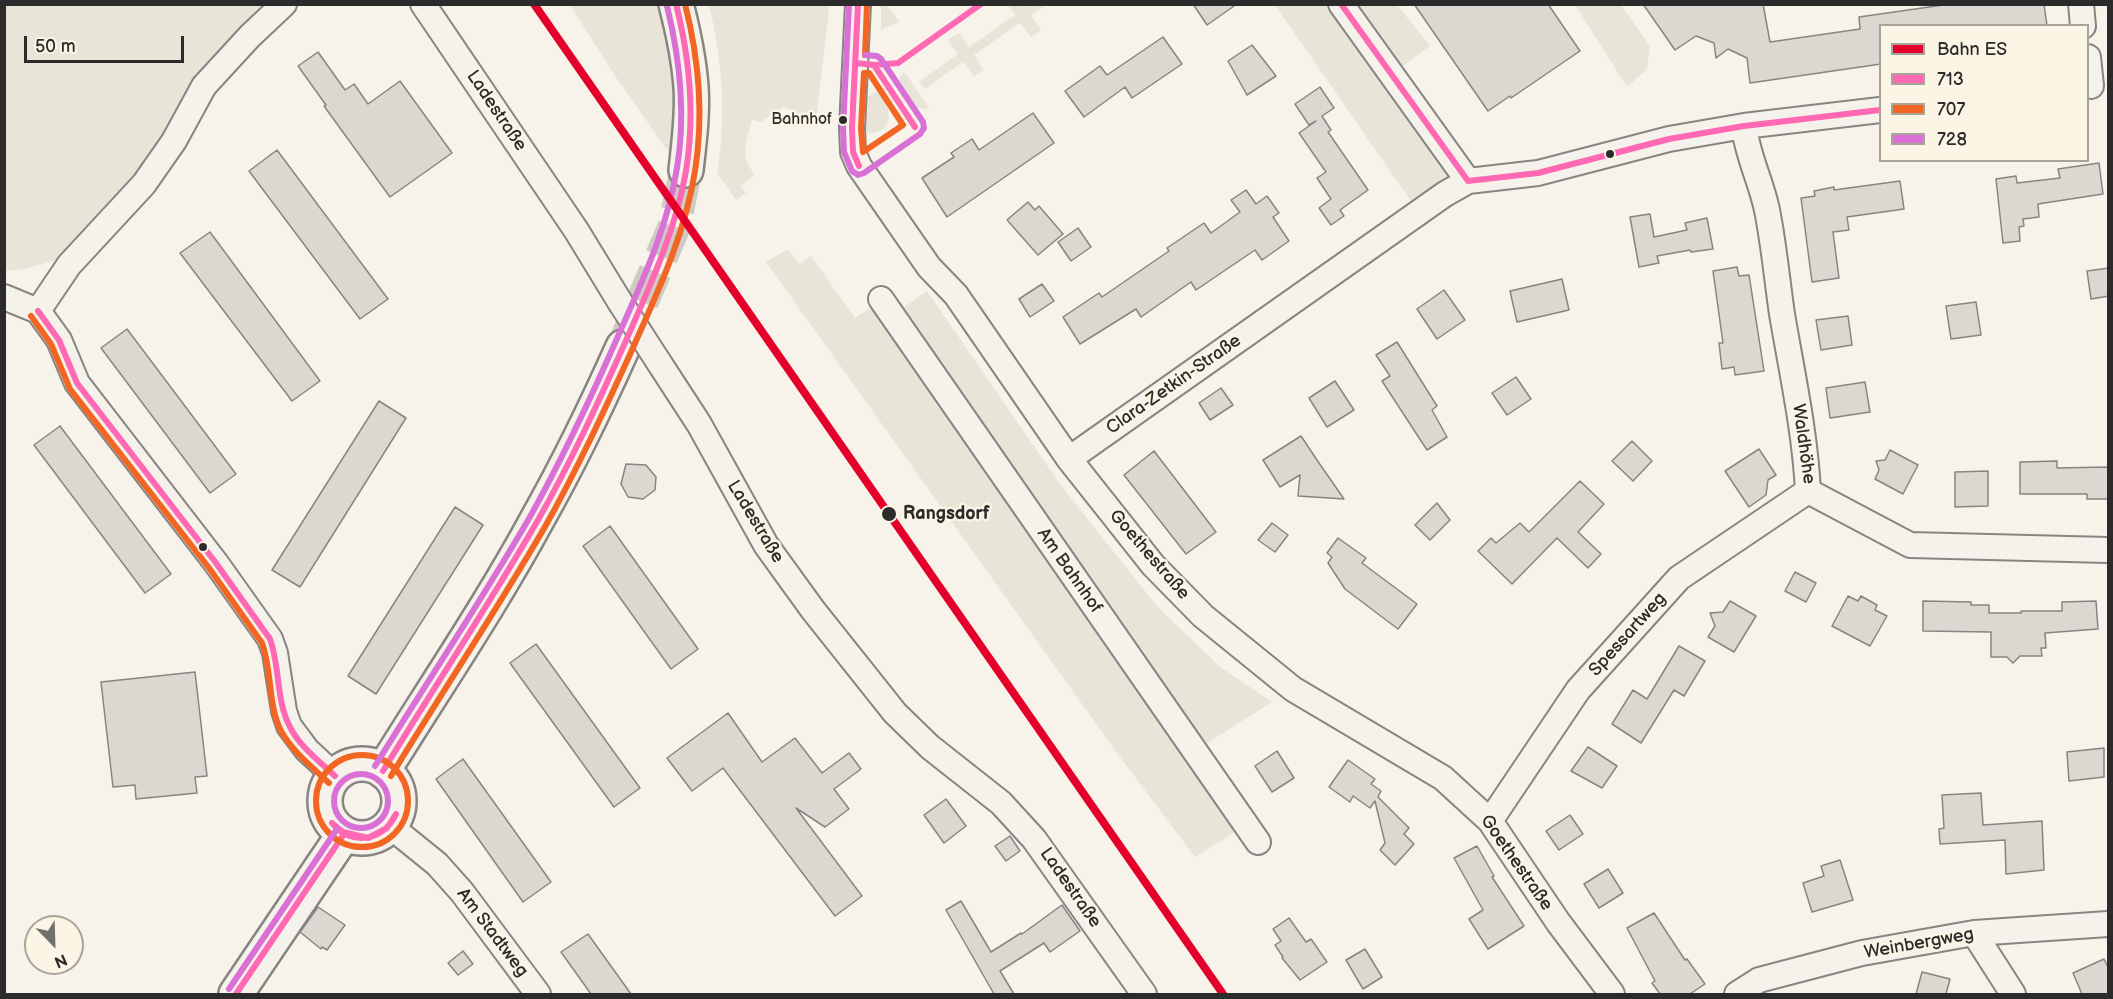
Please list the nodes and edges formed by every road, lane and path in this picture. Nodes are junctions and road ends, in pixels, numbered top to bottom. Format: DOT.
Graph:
graph roads {
  1 [pos="284,4"];
  2 [pos="423,4"];
  3 [pos="676,4"];
  4 [pos="858,4"];
  5 [pos="1341,4"];
  6 [pos="2081,4"];
  7 [pos="2083,24"];
  8 [pos="2089,60"];
  9 [pos="2096,85"];
  10 [pos="1879,110"];
  11 [pos="1744,126"];
  12 [pos="686,170"];
  13 [pos="1468,181"];
  14 [pos="4,297"];
  15 [pos="881,299"];
  16 [pos="38,311"];
  17 [pos="623,347"];
  18 [pos="1069,459"];
  19 [pos="1808,491"];
  20 [pos="2109,550"];
  21 [pos="383,771"];
  22 [pos="335,776"];
  23 [pos="1490,821"];
  24 [pos="390,826"];
  25 [pos="344,834"];
  26 [pos="1258,843"];
  27 [pos="2109,924"];
  28 [pos="1974,933"];
  29 [pos="236,994"];
  30 [pos="538,994"];
  31 [pos="1144,994"];
  32 [pos="1612,994"];
  33 [pos="1737,994"];
  34 [pos="2013,994"];
  1 -- 16 [label="street"];
  2 -- 31 [label="street, Ladestraße, bridge"];
  3 -- 12 [label="street"];
  4 -- 18 [label="street, Goethestraße"];
  5 -- 13 [label="street"];
  6 -- 7 [label="street"];
  8 -- 9 [label="street"];
  10 -- 11 [label="street, Clara-Zetkin-Straße"];
  11 -- 13 [label="street, Clara-Zetkin-Straße"];
  11 -- 19 [label="street, Waldhöhe"];
  13 -- 18 [label="street, Clara-Zetkin-Straße"];
  14 -- 16 [label="street"];
  15 -- 26 [label="street, Am Bahnhof"];
  16 -- 22 [label="street"];
  17 -- 21 [label="street"];
  18 -- 23 [label="street, Goethestraße"];
  19 -- 20 [label="street, Waldhöhe"];
  19 -- 23 [label="street, Spessartweg"];
  21 -- 22 [label="street"];
  21 -- 24 [label="street"];
  22 -- 25 [label="street"];
  23 -- 32 [label="street, Goethestraße"];
  24 -- 25 [label="street"];
  24 -- 30 [label="street, Am Stadtweg"];
  25 -- 29 [label="street"];
  27 -- 28 [label="street, Weinbergweg"];
  28 -- 33 [label="street, Weinbergweg"];
  28 -- 34 [label="street"];
}
